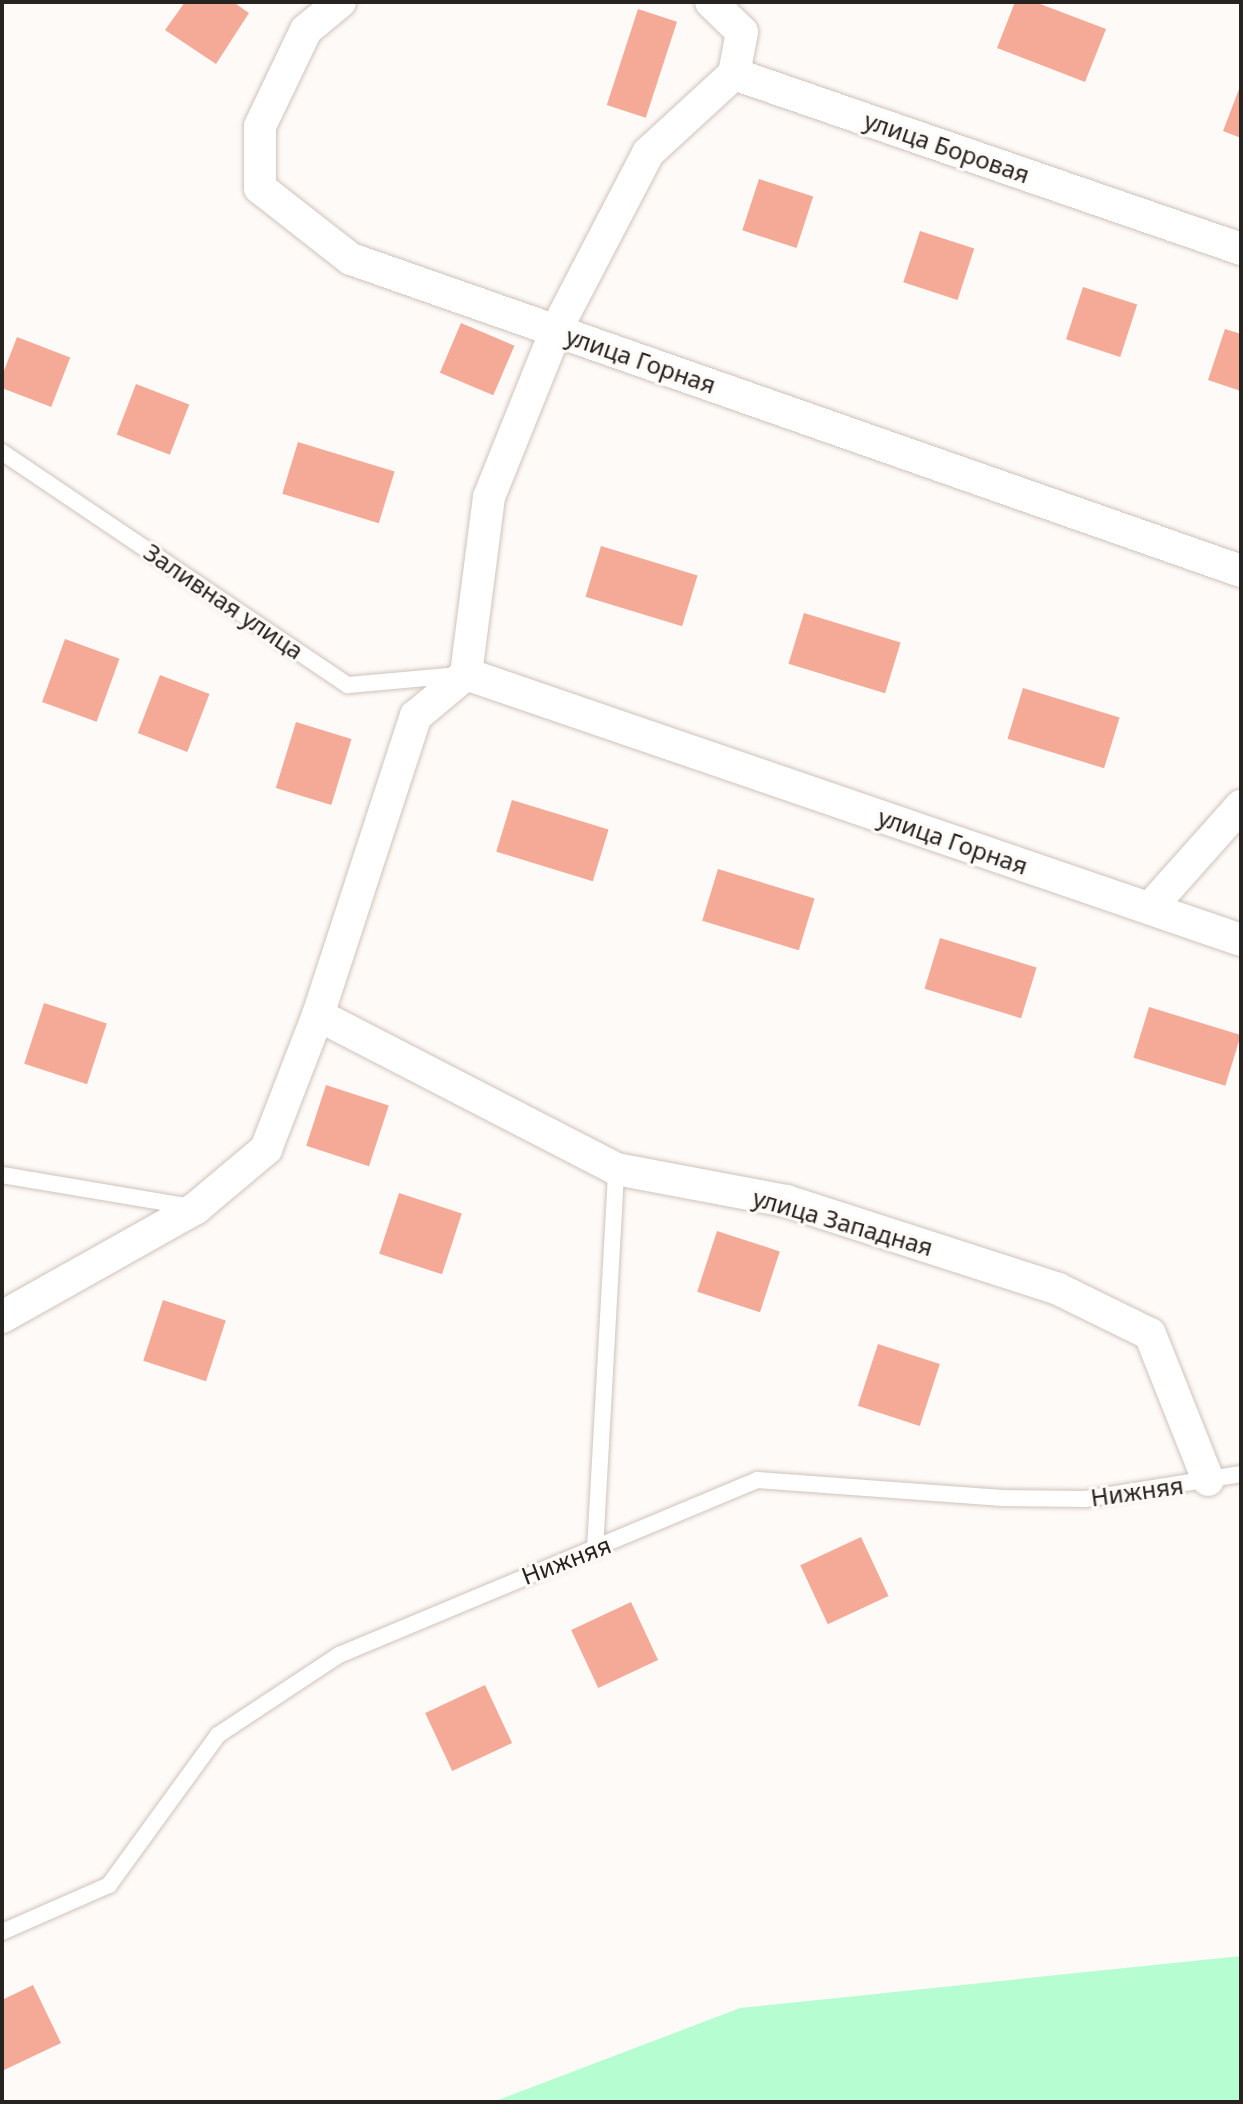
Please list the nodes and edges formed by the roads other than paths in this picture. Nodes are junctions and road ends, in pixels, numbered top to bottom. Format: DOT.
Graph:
graph roads {
  1 [pos="340,2"];
  2 [pos="711,2"];
  3 [pos="734,74"];
  4 [pos="1241,249"];
  5 [pos="556,330"];
  6 [pos="2,452"];
  7 [pos="1241,570"];
  8 [pos="466,674"];
  9 [pos="1241,806"];
  10 [pos="1150,908"];
  11 [pos="1241,940"];
  12 [pos="318,1015"];
  13 [pos="616,1169"];
  14 [pos="2,1175"];
  15 [pos="197,1208"];
  16 [pos="2,1317"];
  17 [pos="1241,1474"];
  18 [pos="1208,1480"];
  19 [pos="595,1550"];
  20 [pos="2,1932"];
  1 -- 5 [label="street, улица Горная"];
  2 -- 3 [label="street"];
  3 -- 4 [label="street, улица Боровая"];
  3 -- 5 [label="street"];
  5 -- 7 [label="street, улица Горная"];
  5 -- 8 [label="street"];
  6 -- 8 [label="lane, Заливная улица"];
  8 -- 10 [label="street, улица Горная"];
  8 -- 12 [label="street"];
  9 -- 10 [label="street"];
  10 -- 11 [label="street, улица Горная"];
  12 -- 13 [label="street, улица Западная"];
  12 -- 15 [label="street"];
  13 -- 18 [label="street, улица Западная"];
  13 -- 19 [label="lane"];
  14 -- 15 [label="lane"];
  15 -- 16 [label="street"];
  17 -- 18 [label="lane, Нижняя"];
  18 -- 19 [label="lane, Нижняя"];
  19 -- 20 [label="lane, Нижняя"];
}
